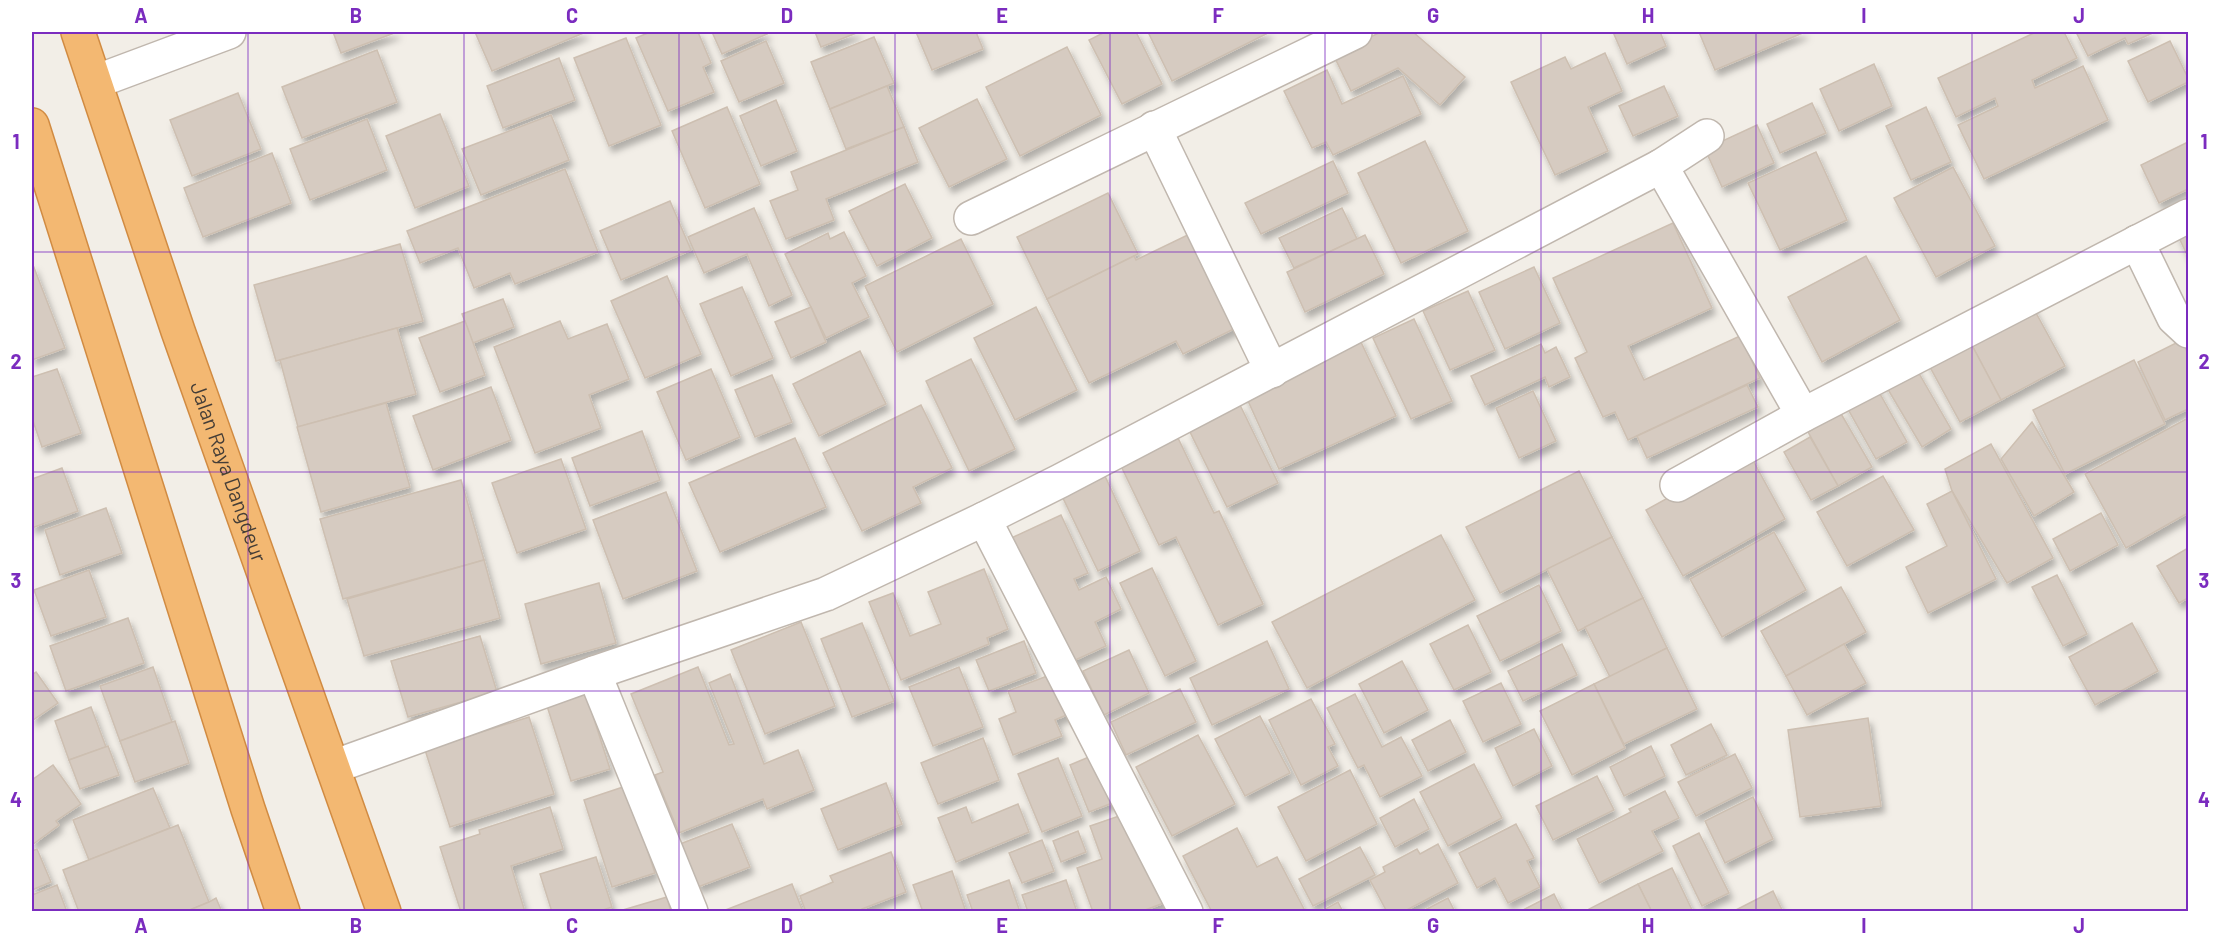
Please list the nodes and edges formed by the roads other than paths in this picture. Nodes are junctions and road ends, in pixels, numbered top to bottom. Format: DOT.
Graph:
graph roads {
  1 [pos="78,32"];
  2 [pos="229,32"];
  3 [pos="1355,32"];
  4 [pos="95,82"];
  5 [pos="32,124"];
  6 [pos="1154,128"];
  7 [pos="1707,136"];
  8 [pos="1661,166"];
  9 [pos="2188,216"];
  10 [pos="971,218"];
  11 [pos="2137,242"];
  12 [pos="2188,331"];
  13 [pos="1272,370"];
  14 [pos="1803,415"];
  15 [pos="1677,485"];
  16 [pos="984,519"];
  17 [pos="594,672"];
  18 [pos="333,767"];
  19 [pos="283,912"];
  20 [pos="384,912"];
  21 [pos="691,912"];
  22 [pos="1186,912"];
  1 -- 4 [label="highway, Jalan Raya Dangdeur"];
  2 -- 4 [label="street"];
  3 -- 6 [label="street"];
  4 -- 18 [label="highway, Jalan Raya Dangdeur"];
  5 -- 19 [label="highway"];
  6 -- 10 [label="street"];
  6 -- 13 [label="street"];
  7 -- 8 [label="street"];
  8 -- 13 [label="street"];
  8 -- 14 [label="street"];
  9 -- 11 [label="street"];
  11 -- 12 [label="street"];
  11 -- 14 [label="street"];
  13 -- 16 [label="street"];
  14 -- 15 [label="street"];
  16 -- 17 [label="street"];
  16 -- 22 [label="street"];
  17 -- 18 [label="street"];
  17 -- 21 [label="street"];
  18 -- 20 [label="highway, Jalan Raya Dangdeur"];
}
